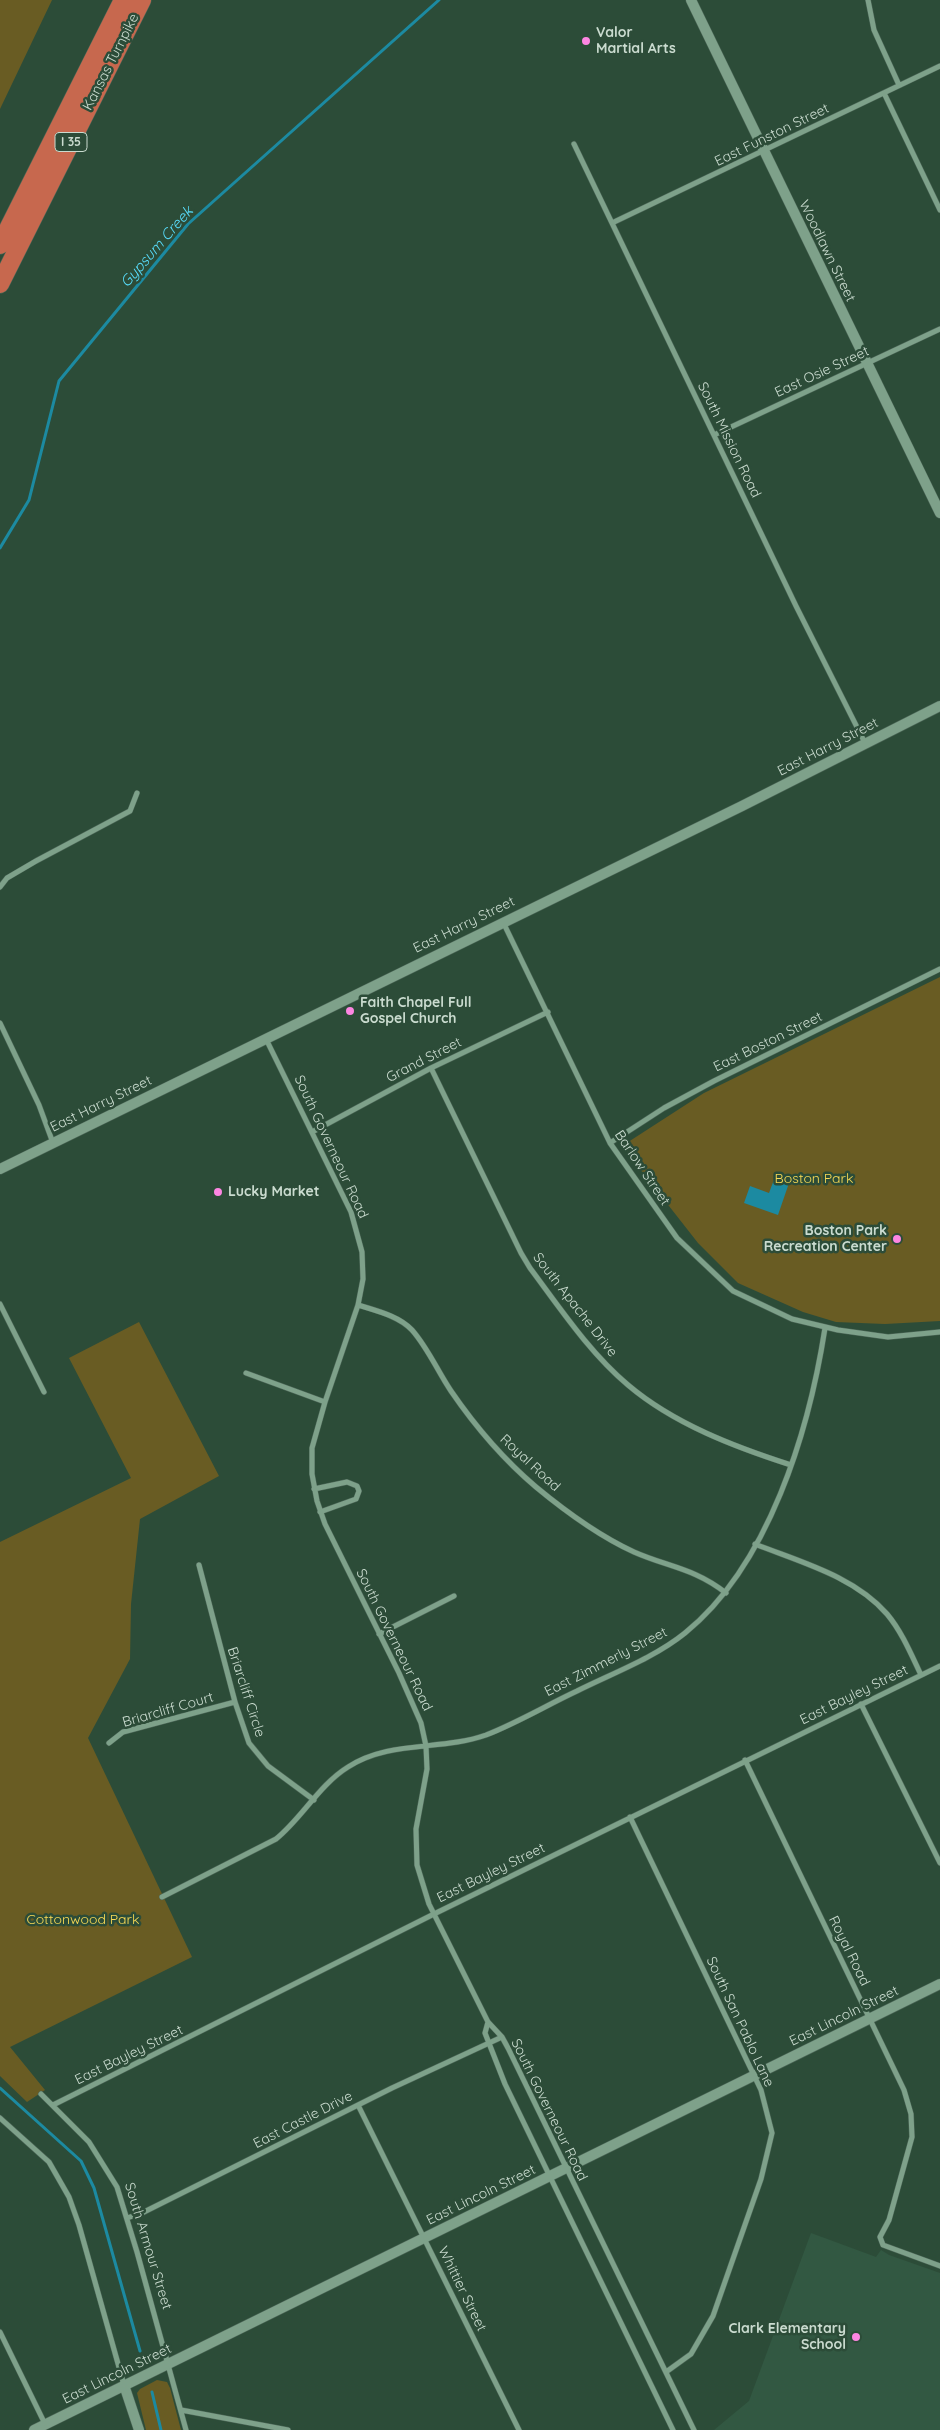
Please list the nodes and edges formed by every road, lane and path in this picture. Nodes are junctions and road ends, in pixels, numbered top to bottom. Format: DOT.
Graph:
graph roads {
  1 [pos="123,0"];
  2 [pos="142,0"];
  3 [pos="691,0"];
  4 [pos="868,0"];
  5 [pos="940,66"];
  6 [pos="899,86"];
  7 [pos="884,93"];
  8 [pos="574,144"];
  9 [pos="763,152"];
  10 [pos="940,210"];
  11 [pos="612,223"];
  12 [pos="0,245"];
  13 [pos="0,284"];
  14 [pos="940,328"];
  15 [pos="867,364"];
  16 [pos="714,435"];
  17 [pos="940,513"];
  18 [pos="940,706"];
  19 [pos="865,744"];
  20 [pos="136,793"];
  21 [pos="0,886"];
  22 [pos="502,922"];
  23 [pos="940,969"];
  24 [pos="548,1012"];
  25 [pos="0,1023"];
  26 [pos="266,1038"];
  27 [pos="431,1068"];
  28 [pos="312,1132"];
  29 [pos="53,1143"];
  30 [pos="610,1143"];
  31 [pos="0,1169"];
  32 [pos="0,1304"];
  33 [pos="358,1305"];
  34 [pos="825,1328"];
  35 [pos="940,1332"];
  36 [pos="246,1373"];
  37 [pos="44,1392"];
  38 [pos="325,1402"];
  39 [pos="791,1465"];
  40 [pos="314,1489"];
  41 [pos="320,1512"];
  42 [pos="755,1544"];
  43 [pos="199,1565"];
  44 [pos="726,1594"];
  45 [pos="454,1596"];
  46 [pos="379,1634"];
  47 [pos="940,1666"];
  48 [pos="921,1675"];
  49 [pos="235,1702"];
  50 [pos="861,1704"];
  51 [pos="109,1743"];
  52 [pos="426,1746"];
  53 [pos="745,1760"];
  54 [pos="314,1800"];
  55 [pos="630,1817"];
  56 [pos="940,1863"];
  57 [pos="162,1897"];
  58 [pos="434,1914"];
  59 [pos="940,1984"];
  60 [pos="870,2019"];
  61 [pos="488,2022"];
  62 [pos="502,2037"];
  63 [pos="490,2043"];
  64 [pos="754,2075"];
  65 [pos="41,2094"];
  66 [pos="53,2105"];
  67 [pos="358,2105"];
  68 [pos="0,2118"];
  69 [pos="565,2169"];
  70 [pos="550,2176"];
  71 [pos="127,2218"];
  72 [pos="424,2239"];
  73 [pos="940,2266"];
  74 [pos="0,2332"];
  75 [pos="168,2364"];
  76 [pos="666,2372"];
  77 [pos="124,2385"];
  78 [pos="181,2410"];
  79 [pos="45,2424"];
  80 [pos="34,2430"];
  81 [pos="139,2430"];
  82 [pos="186,2430"];
  83 [pos="288,2430"];
  84 [pos="518,2430"];
  85 [pos="673,2430"];
  86 [pos="694,2430"];
  1 -- 12 [label="highway, Kansas Turnpike / I 35"];
  2 -- 13 [label="highway, Kansas Turnpike / I 35"];
  3 -- 9 [label="street, Woodlawn Street"];
  4 -- 6 [label="street"];
  5 -- 6 [label="street, East Funston Street"];
  6 -- 7 [label="street, East Funston Street"];
  7 -- 9 [label="street, East Funston Street"];
  7 -- 10 [label="street"];
  8 -- 11 [label="street, South Mission Road"];
  9 -- 11 [label="street, East Funston Street"];
  9 -- 15 [label="street, Woodlawn Street"];
  11 -- 16 [label="street, South Mission Road"];
  14 -- 15 [label="street, East Osie Street"];
  15 -- 16 [label="street, East Osie Street"];
  15 -- 17 [label="street, Woodlawn Street"];
  16 -- 19 [label="street, South Mission Road"];
  18 -- 19 [label="street, East Harry Street"];
  19 -- 22 [label="street, East Harry Street"];
  20 -- 21 [label="street"];
  22 -- 24 [label="street, Barlow Street"];
  22 -- 26 [label="street, East Harry Street"];
  23 -- 30 [label="street, East Boston Street"];
  24 -- 27 [label="street, Grand Street"];
  24 -- 30 [label="street, Barlow Street"];
  25 -- 29 [label="street"];
  26 -- 28 [label="street, South Governeour Road"];
  26 -- 29 [label="street, East Harry Street"];
  27 -- 28 [label="street, Grand Street"];
  27 -- 39 [label="street, South Apache Drive"];
  28 -- 33 [label="street, South Governeour Road"];
  29 -- 31 [label="street, East Harry Street"];
  30 -- 34 [label="street, Barlow Street"];
  32 -- 37 [label="street"];
  33 -- 38 [label="street, South Governeour Road"];
  33 -- 44 [label="street, Royal Road"];
  34 -- 35 [label="street"];
  34 -- 39 [label="street, East Zimmerly Street"];
  36 -- 38 [label="street"];
  38 -- 40 [label="street, South Governeour Road"];
  39 -- 42 [label="street, East Zimmerly Street"];
  40 -- 41 [label="street, South Governeour Road"];
  40 -- 41 [label="street"];
  41 -- 46 [label="street, South Governeour Road"];
  42 -- 44 [label="street, East Zimmerly Street"];
  42 -- 48 [label="street"];
  43 -- 49 [label="street, Briarcliff Circle"];
  44 -- 52 [label="street, East Zimmerly Street"];
  45 -- 46 [label="street"];
  46 -- 52 [label="street, South Governeour Road"];
  47 -- 48 [label="street, East Bayley Street"];
  48 -- 50 [label="street, East Bayley Street"];
  49 -- 51 [label="street, Briarcliff Court"];
  49 -- 54 [label="street, Briarcliff Circle"];
  50 -- 53 [label="street, East Bayley Street"];
  50 -- 56 [label="street"];
  52 -- 54 [label="street, East Zimmerly Street"];
  52 -- 58 [label="street, South Governeour Road"];
  53 -- 55 [label="street, East Bayley Street"];
  53 -- 60 [label="street, Royal Road"];
  54 -- 57 [label="street, East Zimmerly Street"];
  55 -- 58 [label="street, East Bayley Street"];
  55 -- 64 [label="street, South San Pablo Lane"];
  58 -- 61 [label="street, South Governeour Road"];
  58 -- 66 [label="street, East Bayley Street"];
  59 -- 60 [label="street, East Lincoln Street"];
  60 -- 64 [label="street, East Lincoln Street"];
  60 -- 73 [label="street, Royal Road"];
  61 -- 62 [label="street, South Governeour Road"];
  61 -- 63 [label="street"];
  62 -- 63 [label="street, East Castle Drive"];
  62 -- 69 [label="street, South Governeour Road"];
  63 -- 67 [label="street, East Castle Drive"];
  63 -- 70 [label="street, South Governeour Road"];
  64 -- 69 [label="street, East Lincoln Street"];
  64 -- 76 [label="street, South San Pablo Lane"];
  65 -- 66 [label="street, South Armour Street"];
  66 -- 71 [label="street, South Armour Street"];
  67 -- 71 [label="street, East Castle Drive"];
  67 -- 72 [label="street, Whittier Street"];
  68 -- 77 [label="street"];
  69 -- 70 [label="street, East Lincoln Street"];
  69 -- 76 [label="street, South Governeour Road"];
  70 -- 72 [label="street, East Lincoln Street"];
  70 -- 85 [label="street, South Governeour Road"];
  71 -- 75 [label="street, South Armour Street"];
  72 -- 75 [label="street, East Lincoln Street"];
  72 -- 84 [label="street, Whittier Street"];
  74 -- 79 [label="street"];
  75 -- 77 [label="street, East Lincoln Street"];
  75 -- 78 [label="street, South Armour Street"];
  76 -- 86 [label="street, South Governeour Road"];
  77 -- 79 [label="street, East Lincoln Street"];
  77 -- 81 [label="street"];
  78 -- 82 [label="street, South Armour Street"];
  78 -- 83 [label="street"];
  79 -- 80 [label="street, East Lincoln Street"];
}
